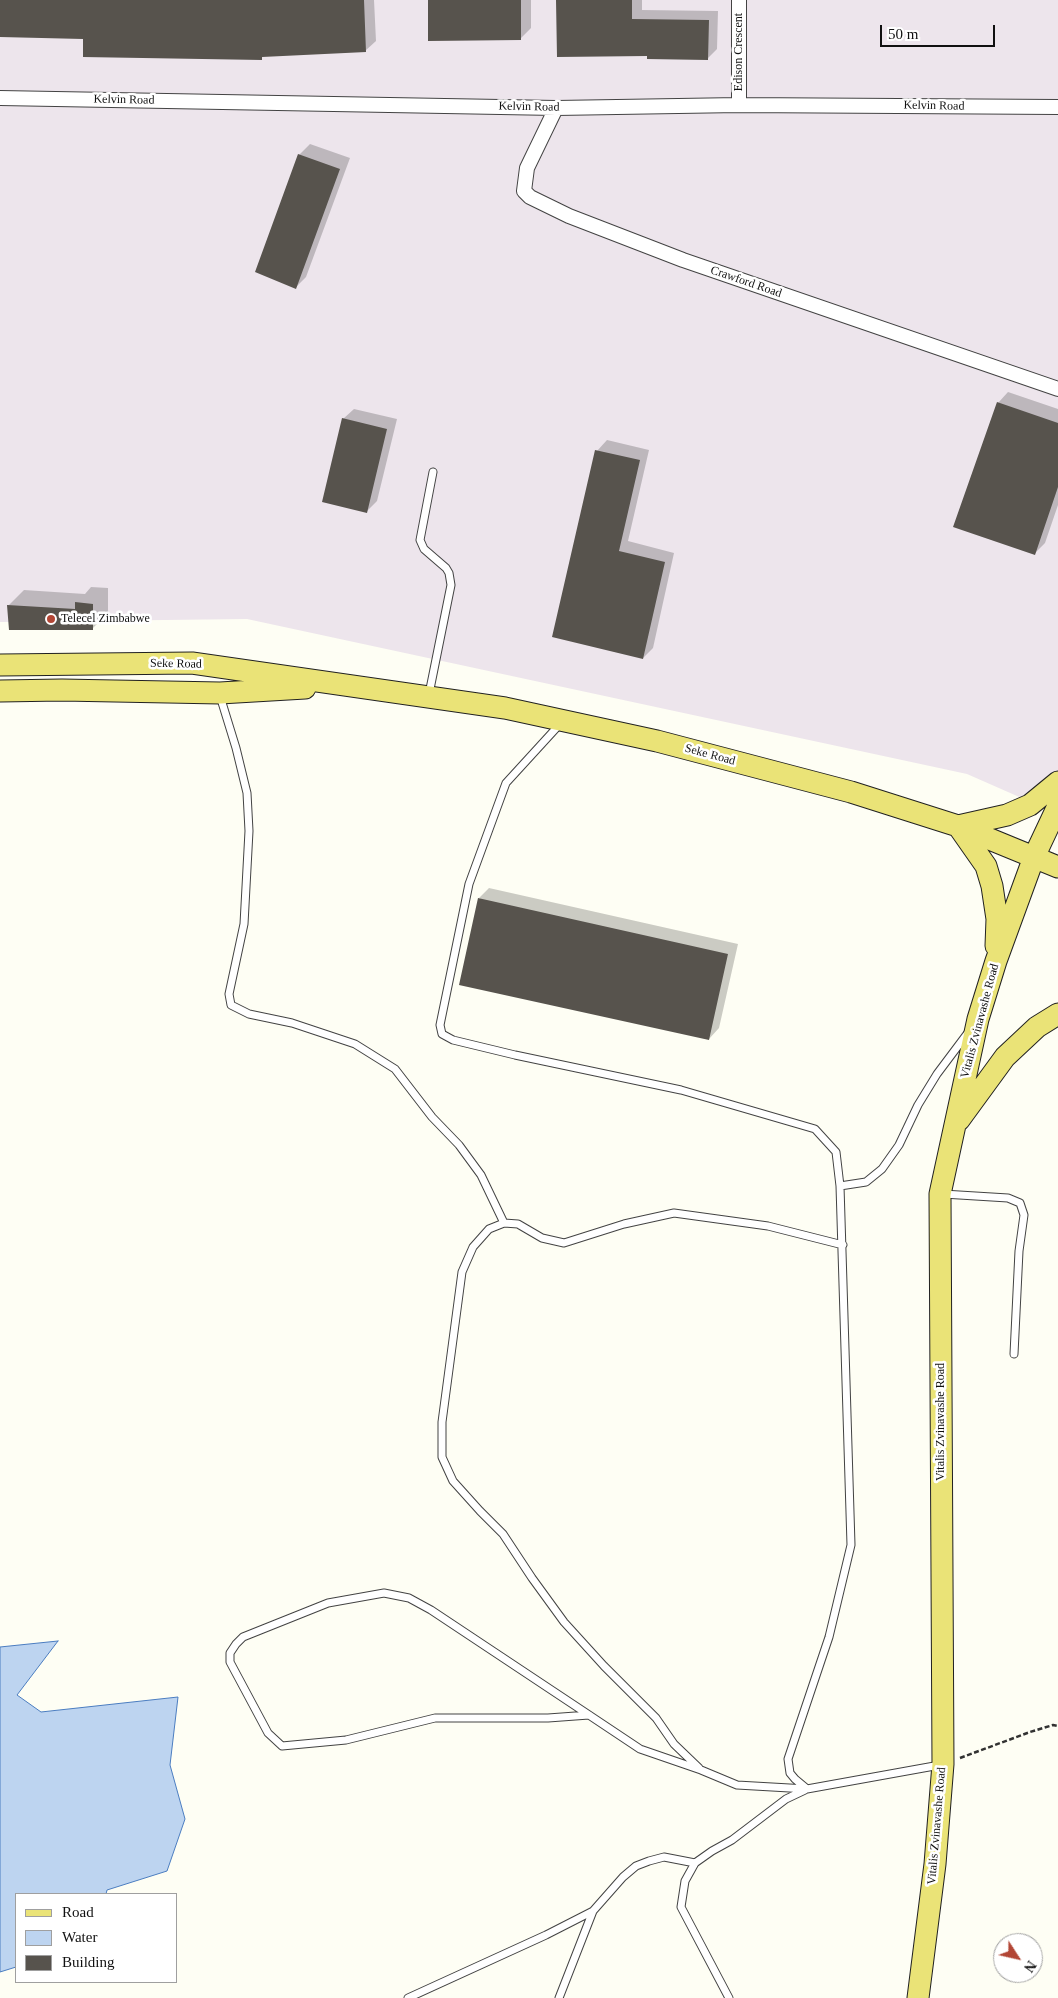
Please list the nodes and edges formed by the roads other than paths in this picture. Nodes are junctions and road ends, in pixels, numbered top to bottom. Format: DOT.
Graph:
graph roads {
  1 [pos="739,0"];
  2 [pos="0,98"];
  3 [pos="739,104"];
  4 [pos="556,108"];
  5 [pos="1058,108"];
  6 [pos="1058,389"];
  7 [pos="432,472"];
  8 [pos="0,665"];
  9 [pos="351,686"];
  10 [pos="0,691"];
  11 [pos="220,693"];
  12 [pos="428,697"];
  13 [pos="563,720"];
  14 [pos="1058,782"];
  15 [pos="1058,806"];
  16 [pos="958,826"];
  17 [pos="1034,857"];
  18 [pos="1058,867"];
  19 [pos="996,961"];
  20 [pos="1058,1014"];
  21 [pos="978,1019"];
  22 [pos="953,1129"];
  23 [pos="840,1186"];
  24 [pos="940,1194"];
  25 [pos="504,1223"];
  26 [pos="843,1245"];
  27 [pos="1014,1354"];
  28 [pos="589,1715"];
  29 [pos="943,1764"];
  30 [pos="701,1770"];
  31 [pos="807,1789"];
  32 [pos="695,1863"];
  33 [pos="592,1911"];
  34 [pos="408,1998"];
  35 [pos="559,1998"];
  36 [pos="729,1998"];
  37 [pos="918,1998"];
  1 -- 3 [label="street, Edison Crescent"];
  2 -- 4 [label="street, Kelvin Road"];
  3 -- 4 [label="street, Kelvin Road"];
  3 -- 5 [label="street, Kelvin Road"];
  4 -- 6 [label="street, Crawford Road"];
  7 -- 12 [label="lane"];
  8 -- 9 [label="main road, Seke Road"];
  9 -- 11 [label="main road, Seke Road"];
  9 -- 12 [label="main road, Seke Road"];
  10 -- 11 [label="main road, Seke Road"];
  11 -- 25 [label="lane"];
  12 -- 13 [label="main road, Seke Road"];
  13 -- 16 [label="main road, Seke Road"];
  13 -- 23 [label="lane"];
  14 -- 16 [label="main road"];
  15 -- 17 [label="main road, Vitalis Zvinavashe Road"];
  16 -- 17 [label="main road, Seke Road"];
  16 -- 19 [label="main road"];
  17 -- 18 [label="main road, Seke Road"];
  17 -- 19 [label="main road, Vitalis Zvinavashe Road"];
  19 -- 21 [label="main road, Vitalis Zvinavashe Road"];
  20 -- 22 [label="main road"];
  21 -- 22 [label="main road, Vitalis Zvinavashe Road"];
  21 -- 23 [label="lane"];
  22 -- 24 [label="main road, Vitalis Zvinavashe Road"];
  23 -- 26 [label="lane"];
  24 -- 27 [label="lane"];
  24 -- 29 [label="main road, Vitalis Zvinavashe Road"];
  25 -- 26 [label="lane"];
  25 -- 30 [label="lane"];
  26 -- 31 [label="lane"];
  28 -- 28 [label="lane"];
  28 -- 30 [label="lane"];
  29 -- 31 [label="lane"];
  29 -- 37 [label="main road, Vitalis Zvinavashe Road"];
  30 -- 31 [label="lane"];
  31 -- 32 [label="lane"];
  32 -- 33 [label="lane"];
  32 -- 36 [label="lane"];
  33 -- 34 [label="lane"];
  33 -- 35 [label="lane"];
}
